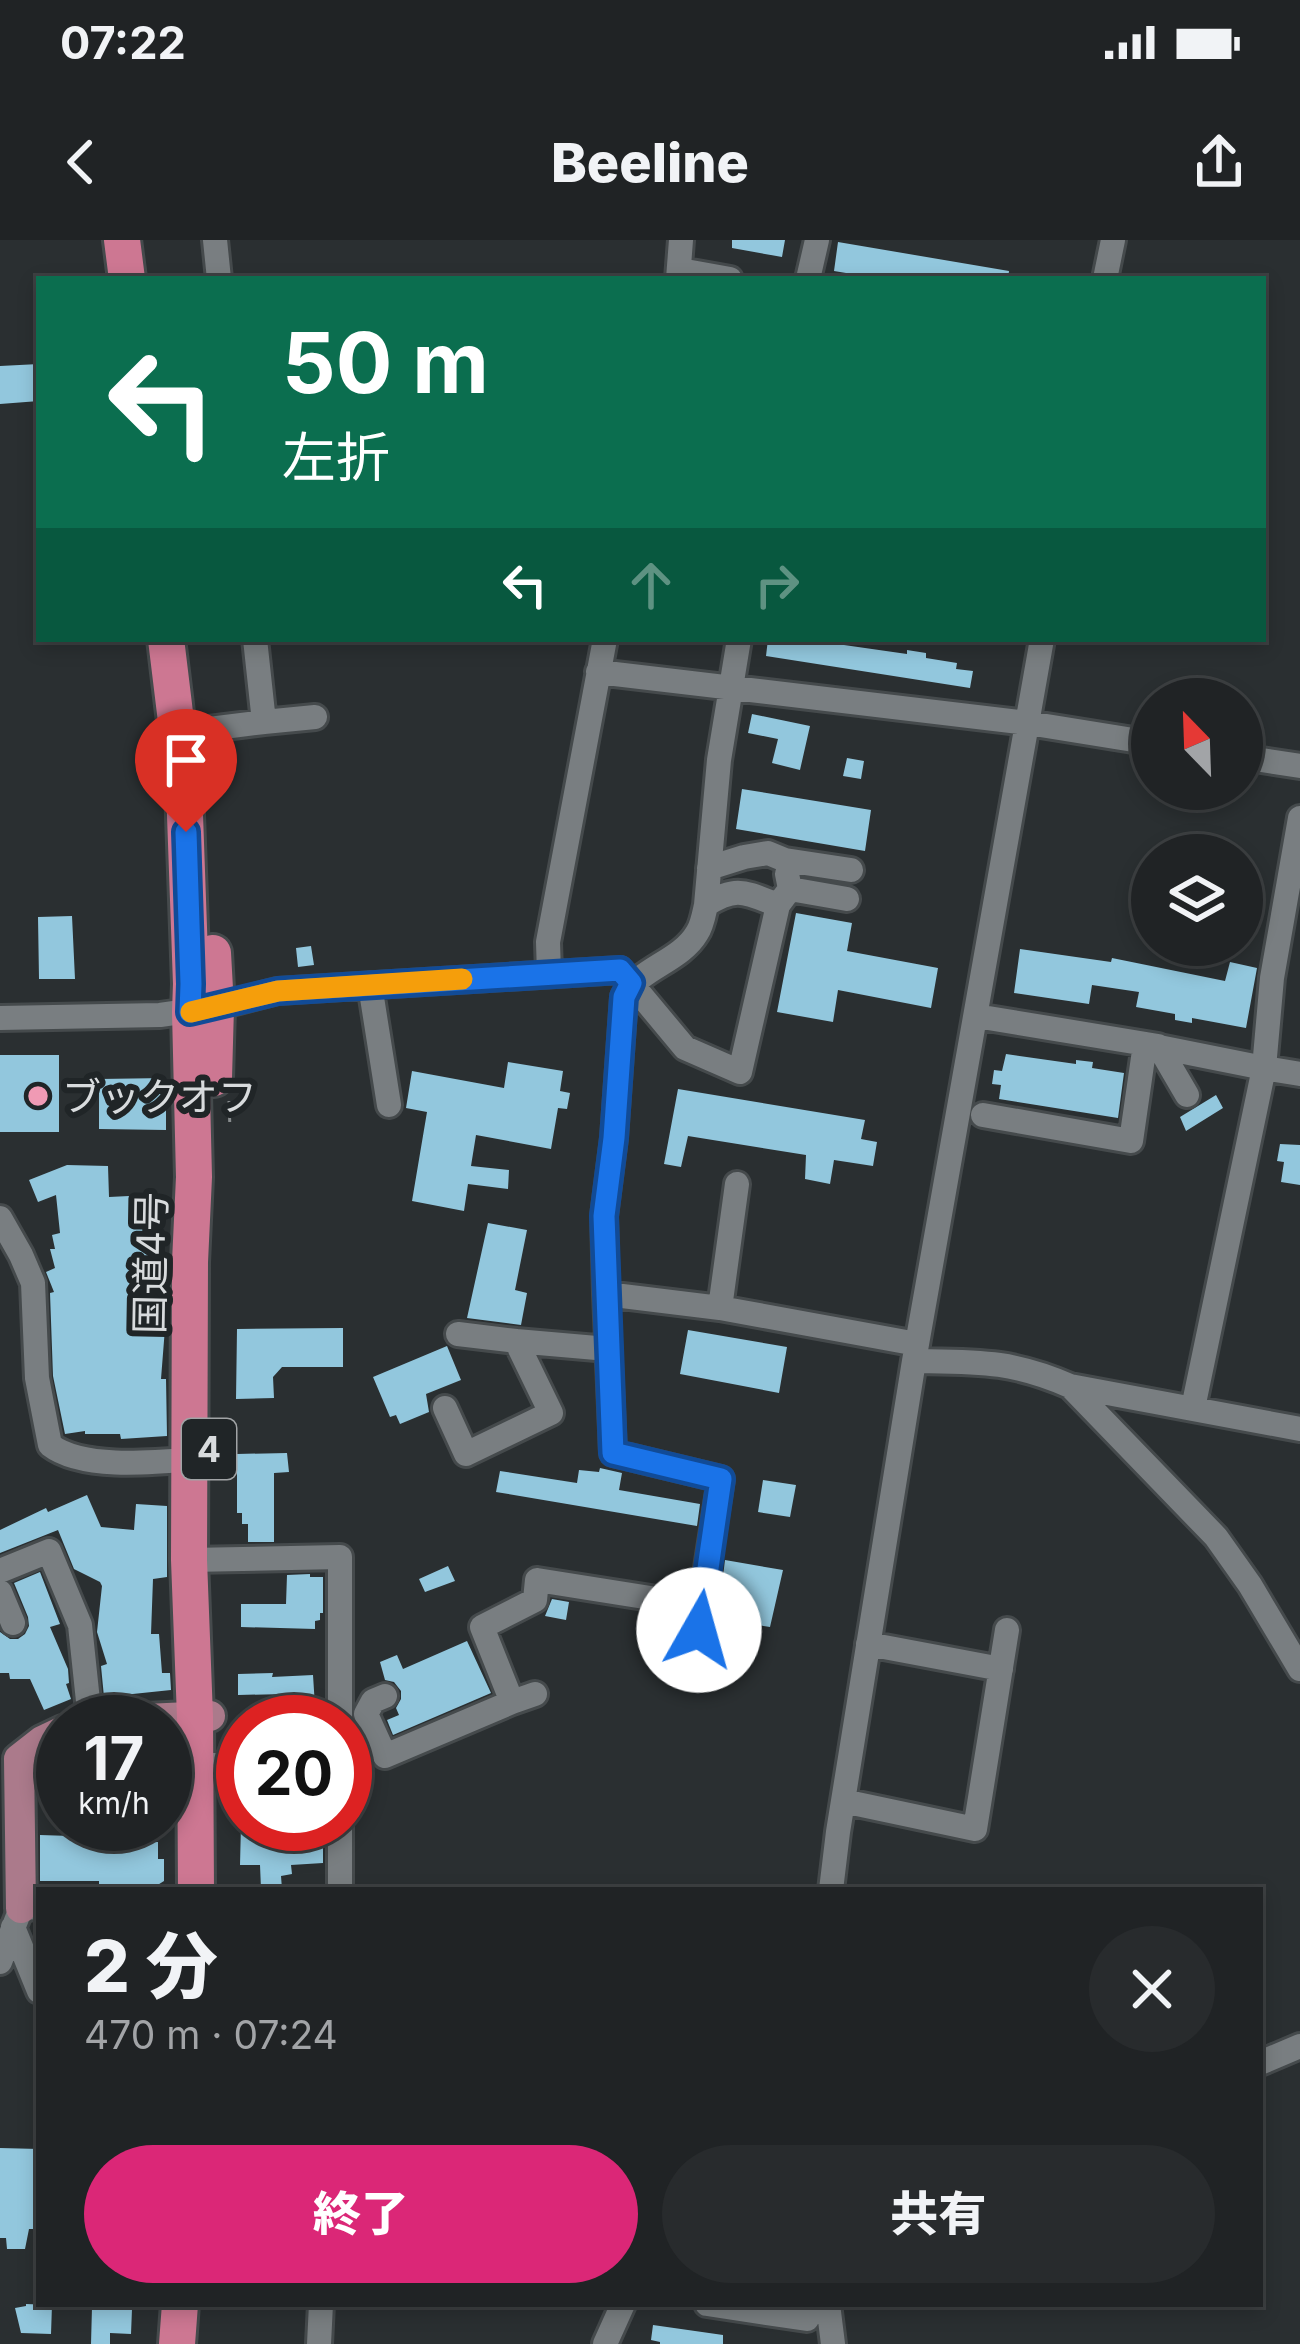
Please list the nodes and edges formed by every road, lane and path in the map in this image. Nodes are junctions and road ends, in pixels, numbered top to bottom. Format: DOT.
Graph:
graph roads {
  1 [pos="122,240"];
  2 [pos="140,240"];
  3 [pos="215,240"];
  4 [pos="681,240"];
  5 [pos="817,240"];
  6 [pos="1113,240"];
  7 [pos="680,275"];
  8 [pos="127,276"];
  9 [pos="145,276"];
  10 [pos="219,276"];
  11 [pos="809,276"];
  12 [pos="1106,276"];
  13 [pos="167,642"];
  14 [pos="186,642"];
  15 [pos="255,642"];
  16 [pos="603,642"];
  17 [pos="739,642"];
  18 [pos="1042,642"];
  19 [pos="598,672"];
  20 [pos="731,690"];
  21 [pos="315,717"];
  22 [pos="264,722"];
  23 [pos="1028,723"];
  24 [pos="188,732"];
  25 [pos="1131,740"];
  26 [pos="1263,760"];
  27 [pos="1300,766"];
  28 [pos="1300,818"];
  29 [pos="785,860"];
  30 [pos="709,868"];
  31 [pos="851,871"];
  32 [pos="784,897"];
  33 [pos="847,899"];
  34 [pos="706,905"];
  35 [pos="549,973"];
  36 [pos="631,983"];
  37 [pos="370,985"];
  38 [pos="203,1010"];
  39 [pos="976,1016"];
  40 [pos="0,1018"];
  41 [pos="1152,1046"];
  42 [pos="1264,1068"];
  43 [pos="1300,1074"];
  44 [pos="1187,1095"];
  45 [pos="229,1098"];
  46 [pos="389,1105"];
  47 [pos="983,1114"];
  48 [pos="230,1130"];
  49 [pos="736,1184"];
  50 [pos="0,1218"];
  51 [pos="606,1294"];
  52 [pos="720,1308"];
  53 [pos="458,1334"];
  54 [pos="516,1341"];
  55 [pos="608,1349"];
  56 [pos="916,1353"];
  57 [pos="1070,1386"];
  58 [pos="445,1408"];
  59 [pos="1193,1408"];
  60 [pos="1300,1429"];
  61 [pos="199,1459"];
  62 [pos="199,1560"];
  63 [pos="0,1571"];
  64 [pos="0,1592"];
  65 [pos="701,1606"];
  66 [pos="13,1623"];
  67 [pos="1007,1630"];
  68 [pos="868,1644"];
  69 [pos="698,1654"];
  70 [pos="1000,1669"];
  71 [pos="1300,1670"];
  72 [pos="84,1695"];
  73 [pos="340,1695"];
  74 [pos="385,1696"];
  75 [pos="192,1716"];
  76 [pos="202,1716"];
  77 [pos="36,1746"];
  78 [pos="216,1765"];
  79 [pos="843,1801"];
  80 [pos="838,1832"];
  81 [pos="340,1851"];
  82 [pos="196,1887"];
  83 [pos="213,1887"];
  84 [pos="340,1887"];
  85 [pos="813,1887"];
  86 [pos="831,1887"];
  87 [pos="24,1914"];
  88 [pos="0,1963"];
  89 [pos="36,1976"];
  90 [pos="1300,2046"];
  91 [pos="1263,2061"];
  92 [pos="180,2307"];
  93 [pos="196,2307"];
  94 [pos="321,2307"];
  95 [pos="622,2307"];
  96 [pos="727,2307"];
  97 [pos="806,2307"];
  98 [pos="828,2307"];
  99 [pos="177,2344"];
  100 [pos="193,2344"];
  101 [pos="319,2344"];
  102 [pos="604,2344"];
  103 [pos="833,2344"];
  1 -- 8 [label="highway"];
  2 -- 9 [label="highway"];
  3 -- 10 [label="street"];
  4 -- 7 [label="street"];
  5 -- 11 [label="street"];
  6 -- 12 [label="street"];
  13 -- 24 [label="highway, 国道4号 / 4"];
  14 -- 24 [label="highway, 国道4号 / 4"];
  15 -- 22 [label="street"];
  16 -- 19 [label="street"];
  17 -- 20 [label="street"];
  18 -- 23 [label="street"];
  19 -- 20 [label="street"];
  19 -- 35 [label="street"];
  20 -- 23 [label="street"];
  20 -- 30 [label="street"];
  21 -- 22 [label="street"];
  22 -- 24 [label="street"];
  23 -- 25 [label="street"];
  23 -- 39 [label="street"];
  24 -- 38 [label="highway, 国道4号 / 4"];
  26 -- 27 [label="street"];
  28 -- 42 [label="street"];
  29 -- 30 [label="street"];
  29 -- 31 [label="street"];
  29 -- 32 [label="street"];
  30 -- 34 [label="street"];
  32 -- 33 [label="street"];
  32 -- 34 [label="street"];
  32 -- 36 [label="street"];
  34 -- 36 [label="street"];
  35 -- 36 [label="street"];
  35 -- 37 [label="street"];
  36 -- 51 [label="street"];
  37 -- 38 [label="street"];
  37 -- 46 [label="street"];
  38 -- 40 [label="street"];
  38 -- 61 [label="highway, 国道4号 / 4"];
  39 -- 41 [label="street"];
  39 -- 56 [label="street"];
  41 -- 42 [label="street"];
  41 -- 44 [label="street"];
  41 -- 47 [label="street"];
  42 -- 43 [label="street"];
  42 -- 59 [label="street"];
  45 -- 48 [label="path"];
  49 -- 52 [label="street"];
  50 -- 61 [label="street"];
  51 -- 52 [label="street"];
  51 -- 55 [label="street"];
  52 -- 56 [label="street"];
  53 -- 54 [label="street"];
  54 -- 55 [label="street"];
  54 -- 58 [label="street"];
  55 -- 65 [label="street"];
  56 -- 57 [label="street"];
  56 -- 68 [label="street"];
  57 -- 59 [label="street"];
  57 -- 71 [label="street"];
  59 -- 60 [label="street"];
  61 -- 62 [label="highway, 国道4号 / 4"];
  62 -- 73 [label="street"];
  62 -- 76 [label="highway, 国道4号 / 4"];
  63 -- 72 [label="street"];
  64 -- 66 [label="street"];
  65 -- 69 [label="street"];
  65 -- 74 [label="street"];
  67 -- 70 [label="street"];
  68 -- 70 [label="street"];
  68 -- 79 [label="street"];
  70 -- 79 [label="street"];
  75 -- 76 [label="main road"];
  76 -- 78 [label="highway, 国道4号 / 4"];
  77 -- 87 [label="main road"];
  78 -- 82 [label="highway, 国道4号 / 4"];
  78 -- 83 [label="highway, 国道4号 / 4"];
  79 -- 80 [label="street"];
  80 -- 85 [label="street"];
  80 -- 86 [label="street"];
  81 -- 84 [label="street"];
  87 -- 88 [label="street"];
  87 -- 89 [label="street"];
  90 -- 91 [label="street"];
  92 -- 99 [label="highway"];
  93 -- 100 [label="highway"];
  94 -- 101 [label="street"];
  95 -- 102 [label="street"];
  96 -- 97 [label="street"];
  98 -- 103 [label="street"];
}
